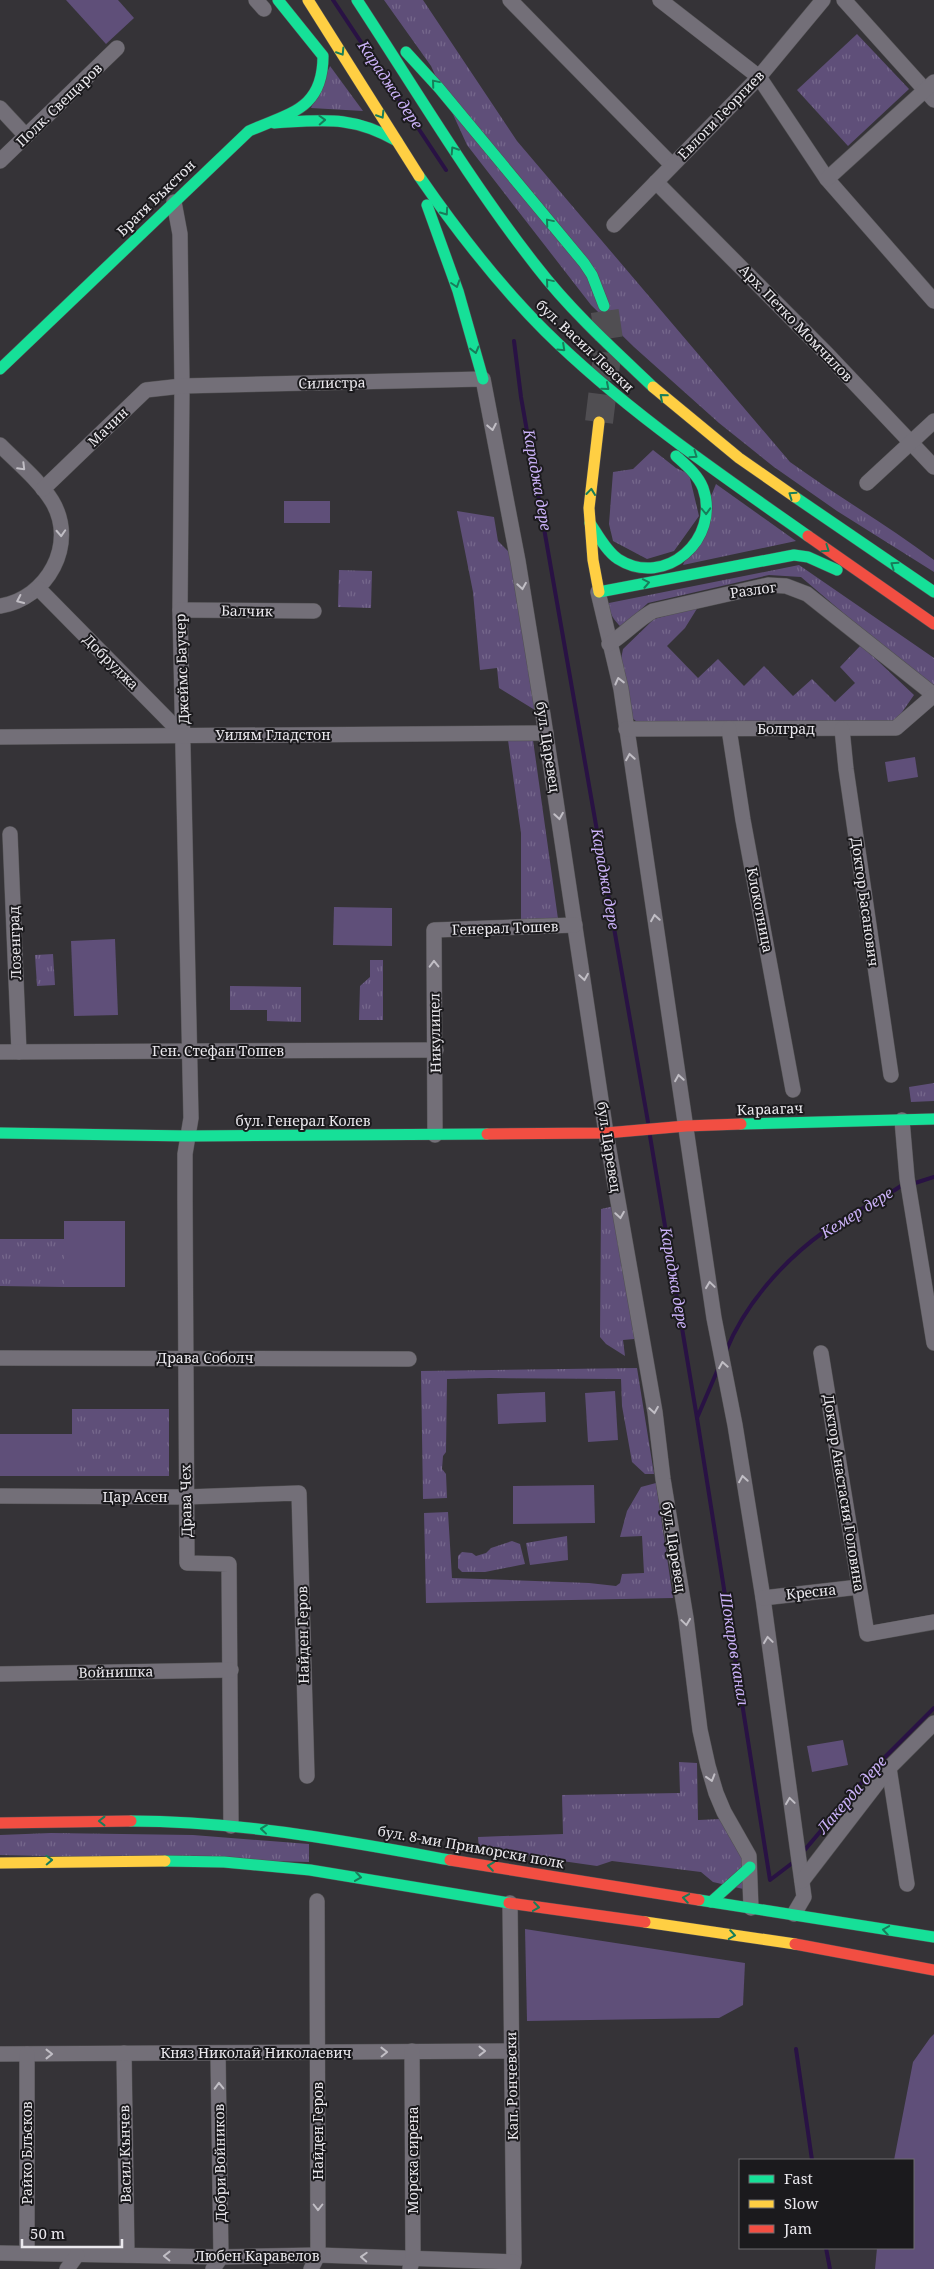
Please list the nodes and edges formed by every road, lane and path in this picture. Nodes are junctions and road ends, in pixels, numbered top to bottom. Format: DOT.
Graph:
graph roads {
  1 [pos="278,0"];
  2 [pos="308,0"];
  3 [pos="510,0"];
  4 [pos="660,0"];
  5 [pos="823,0"];
  6 [pos="844,0"];
  7 [pos="358,3"];
  8 [pos="318,15"];
  9 [pos="117,48"];
  10 [pos="331,62"];
  11 [pos="759,77"];
  12 [pos="364,88"];
  13 [pos="931,90"];
  14 [pos="0,108"];
  15 [pos="274,123"];
  16 [pos="26,136"];
  17 [pos="399,142"];
  18 [pos="408,157"];
  19 [pos="0,161"];
  20 [pos="672,165"];
  21 [pos="827,179"];
  22 [pos="656,182"];
  23 [pos="174,202"];
  24 [pos="614,225"];
  25 [pos="934,301"];
  26 [pos="604,306"];
  27 [pos="0,369"];
  28 [pos="482,379"];
  29 [pos="182,386"];
  30 [pos="626,405"];
  31 [pos="934,421"];
  32 [pos="599,422"];
  33 [pos="913,442"];
  34 [pos="0,445"];
  35 [pos="934,467"];
  36 [pos="867,484"];
  37 [pos="43,488"];
  38 [pos="590,522"];
  39 [pos="39,589"];
  40 [pos="598,592"];
  41 [pos="934,592"];
  42 [pos="899,600"];
  43 [pos="0,606"];
  44 [pos="180,610"];
  45 [pos="314,611"];
  46 [pos="934,624"];
  47 [pos="609,644"];
  48 [pos="934,695"];
  49 [pos="729,729"];
  50 [pos="842,729"];
  51 [pos="626,730"];
  52 [pos="546,733"];
  53 [pos="183,736"];
  54 [pos="0,737"];
  55 [pos="10,834"];
  56 [pos="575,925"];
  57 [pos="434,930"];
  58 [pos="436,1050"];
  59 [pos="189,1051"];
  60 [pos="0,1052"];
  61 [pos="19,1052"];
  62 [pos="891,1075"];
  63 [pos="794,1090"];
  64 [pos="934,1119"];
  65 [pos="902,1120"];
  66 [pos="686,1126"];
  67 [pos="613,1132"];
  68 [pos="0,1134"];
  69 [pos="435,1135"];
  70 [pos="188,1136"];
  71 [pos="934,1343"];
  72 [pos="821,1353"];
  73 [pos="0,1358"];
  74 [pos="185,1359"];
  75 [pos="409,1359"];
  76 [pos="299,1493"];
  77 [pos="0,1496"];
  78 [pos="186,1497"];
  79 [pos="859,1587"];
  80 [pos="763,1598"];
  81 [pos="934,1622"];
  82 [pos="231,1670"];
  83 [pos="0,1674"];
  84 [pos="934,1723"];
  85 [pos="889,1768"];
  86 [pos="307,1776"];
  87 [pos="0,1823"];
  88 [pos="231,1826"];
  89 [pos="0,1863"];
  90 [pos="750,1867"];
  91 [pos="801,1876"];
  92 [pos="907,1884"];
  93 [pos="317,1901"];
  94 [pos="711,1902"];
  95 [pos="510,1903"];
  96 [pos="751,1908"];
  97 [pos="794,1914"];
  98 [pos="934,1937"];
  99 [pos="762,1940"];
  100 [pos="934,1970"];
  101 [pos="412,2051"];
  102 [pos="512,2051"];
  103 [pos="124,2053"];
  104 [pos="318,2053"];
  105 [pos="0,2054"];
  106 [pos="26,2054"];
  107 [pos="218,2054"];
  108 [pos="0,2253"];
  109 [pos="27,2253"];
  110 [pos="77,2255"];
  111 [pos="127,2255"];
  112 [pos="318,2255"];
  113 [pos="217,2263"];
  114 [pos="411,2264"];
  115 [pos="513,2265"];
  116 [pos="67,2269"];
  117 [pos="311,2269"];
  1 -- 10 [label="main road"];
  2 -- 8 [label="main road, бул. Васил Левски"];
  3 -- 20 [label="street"];
  4 -- 11 [label="street"];
  5 -- 11 [label="street, Евлоги Георгиев"];
  6 -- 13 [label="street"];
  26 -- 7 [label="main road, one-way"];
  41 -- 7 [label="main road, бул. Васил Левски, one-way"];
  8 -- 10 [label="main road, Братя Бъкстон"];
  8 -- 12 [label="main road, бул. Васил Левски, one-way"];
  9 -- 16 [label="street, Полк. Свещаров"];
  10 -- 12 [label="main road"];
  10 -- 15 [label="main road, Братя Бъкстон"];
  11 -- 20 [label="street, Евлоги Георгиев"];
  11 -- 21 [label="street"];
  12 -- 17 [label="main road, бул. Васил Левски, one-way"];
  13 -- 21 [label="street"];
  14 -- 16 [label="street"];
  15 -- 17 [label="main road, one-way"];
  15 -- 23 [label="main road, Братя Бъкстон"];
  16 -- 19 [label="street, Полк. Свещаров"];
  17 -- 18 [label="main road, бул. Васил Левски"];
  18 -- 28 [label="main road, one-way"];
  18 -- 30 [label="main road, бул. Васил Левски, one-way"];
  20 -- 22 [label="street, Евлоги Георгиев"];
  21 -- 25 [label="street"];
  22 -- 24 [label="street, Евлоги Георгиев"];
  22 -- 33 [label="street, Арх. Петко Момчилов"];
  23 -- 27 [label="main road, Братя Бъкстон"];
  23 -- 29 [label="street, Джеймс Баучер"];
  28 -- 29 [label="street, Силистра"];
  28 -- 52 [label="street, бул. Царевец, one-way"];
  29 -- 37 [label="street, Мачин"];
  29 -- 44 [label="street, Джеймс Баучер"];
  30 -- 38 [label="main road, one-way"];
  30 -- 42 [label="main road, бул. Васил Левски, one-way"];
  31 -- 33 [label="street"];
  38 -- 32 [label="main road, one-way"];
  33 -- 35 [label="street, Арх. Петко Момчилов"];
  33 -- 36 [label="street"];
  34 -- 37 [label="street, one-way"];
  37 -- 39 [label="street, one-way"];
  38 -- 40 [label="main road"];
  39 -- 43 [label="street, one-way"];
  39 -- 53 [label="street, Добруджа"];
  40 -- 42 [label="main road, one-way"];
  40 -- 47 [label="street"];
  42 -- 46 [label="main road, бул. Васил Левски"];
  44 -- 45 [label="street, Балчик"];
  44 -- 53 [label="street, Джеймс Баучер"];
  47 -- 48 [label="street, Разлог"];
  51 -- 47 [label="street, one-way"];
  48 -- 50 [label="street, Болград"];
  49 -- 50 [label="street, Болград"];
  49 -- 51 [label="street, Болград"];
  49 -- 63 [label="street, Клокотница"];
  50 -- 62 [label="street, Доктор Басанович"];
  66 -- 51 [label="street, one-way"];
  52 -- 53 [label="street, Уилям Гладстон"];
  52 -- 56 [label="street, бул. Царевец, one-way"];
  53 -- 54 [label="street, Уилям Гладстон"];
  53 -- 59 [label="street, Джеймс Баучер"];
  55 -- 61 [label="street, Лозенград"];
  56 -- 57 [label="street, Генерал Тошев"];
  56 -- 67 [label="street, бул. Царевец, one-way"];
  58 -- 57 [label="street, Никулицел, one-way"];
  58 -- 59 [label="street, Ген. Стефан Тошев"];
  58 -- 69 [label="street, Никулицел"];
  59 -- 61 [label="street, Ген. Стефан Тошев"];
  59 -- 70 [label="street, Джеймс Баучер"];
  60 -- 61 [label="street, Ген. Стефан Тошев"];
  64 -- 65 [label="main road, Караагач"];
  65 -- 66 [label="main road, Караагач"];
  65 -- 71 [label="street"];
  66 -- 67 [label="main road, Караагач"];
  80 -- 66 [label="street, one-way"];
  67 -- 69 [label="main road, бул. Генерал Колев"];
  67 -- 90 [label="street, бул. Царевец, one-way"];
  68 -- 70 [label="main road, бул. Генерал Колев"];
  69 -- 70 [label="main road, бул. Генерал Колев"];
  70 -- 74 [label="street, Драва Чех"];
  72 -- 79 [label="street, Доктор Анастасия Головина"];
  73 -- 74 [label="street, Драва Соболч"];
  74 -- 75 [label="street, Драва Соболч"];
  74 -- 78 [label="street, Драва Чех"];
  76 -- 78 [label="street, Цар Асен"];
  76 -- 86 [label="street, Найден Геров"];
  77 -- 78 [label="street, Цар Асен"];
  78 -- 82 [label="street, Драва Чех"];
  79 -- 80 [label="street, Кресна"];
  79 -- 81 [label="street, Доктор Анастасия Головина"];
  91 -- 80 [label="street, one-way"];
  82 -- 83 [label="street, Войнишка"];
  82 -- 88 [label="street, Драва Чех"];
  84 -- 85 [label="street"];
  85 -- 91 [label="street"];
  85 -- 92 [label="street"];
  88 -- 87 [label="main road, бул. 8-ми Приморски полк, one-way"];
  94 -- 88 [label="main road, бул. 8-ми Приморски полк, one-way"];
  89 -- 95 [label="main road, one-way"];
  90 -- 94 [label="main road"];
  90 -- 96 [label="street, бул. Царевец"];
  91 -- 97 [label="street"];
  93 -- 104 [label="street, Найден Геров"];
  94 -- 96 [label="main road, бул. 8-ми Приморски полк"];
  95 -- 99 [label="main road, one-way"];
  95 -- 102 [label="street, Кап. Рончевски"];
  96 -- 97 [label="main road, бул. 8-ми Приморски полк"];
  96 -- 99 [label="main road"];
  98 -- 97 [label="main road, бул. 8-ми Приморски полк, one-way"];
  97 -- 99 [label="main road"];
  99 -- 100 [label="main road"];
  101 -- 102 [label="street, Княз Николай Николаевич, one-way"];
  104 -- 101 [label="street, Княз Николай Николаевич, one-way"];
  101 -- 114 [label="street, Морска сирена"];
  102 -- 115 [label="street, Кап. Рончевски"];
  106 -- 103 [label="street, Княз Николай Николаевич, one-way"];
  103 -- 107 [label="street, Княз Николай Николаевич"];
  103 -- 111 [label="street, Васил Кънчев"];
  104 -- 107 [label="street, Княз Николай Николаевич"];
  104 -- 112 [label="street, Найден Геров, one-way"];
  105 -- 106 [label="street, Княз Николай Николаевич"];
  106 -- 109 [label="street, Райко Блъсков"];
  113 -- 107 [label="street, Добри Войников, one-way"];
  108 -- 109 [label="street, Любен Каравелов"];
  109 -- 110 [label="street, Любен Каравелов"];
  110 -- 111 [label="street, Любен Каравелов"];
  110 -- 116 [label="street"];
  113 -- 111 [label="street, Любен Каравелов, one-way"];
  112 -- 113 [label="street, Любен Каравелов"];
  114 -- 112 [label="street, Любен Каравелов, one-way"];
  112 -- 117 [label="street, Найден Геров"];
  114 -- 115 [label="street, Любен Каравелов"];
}
